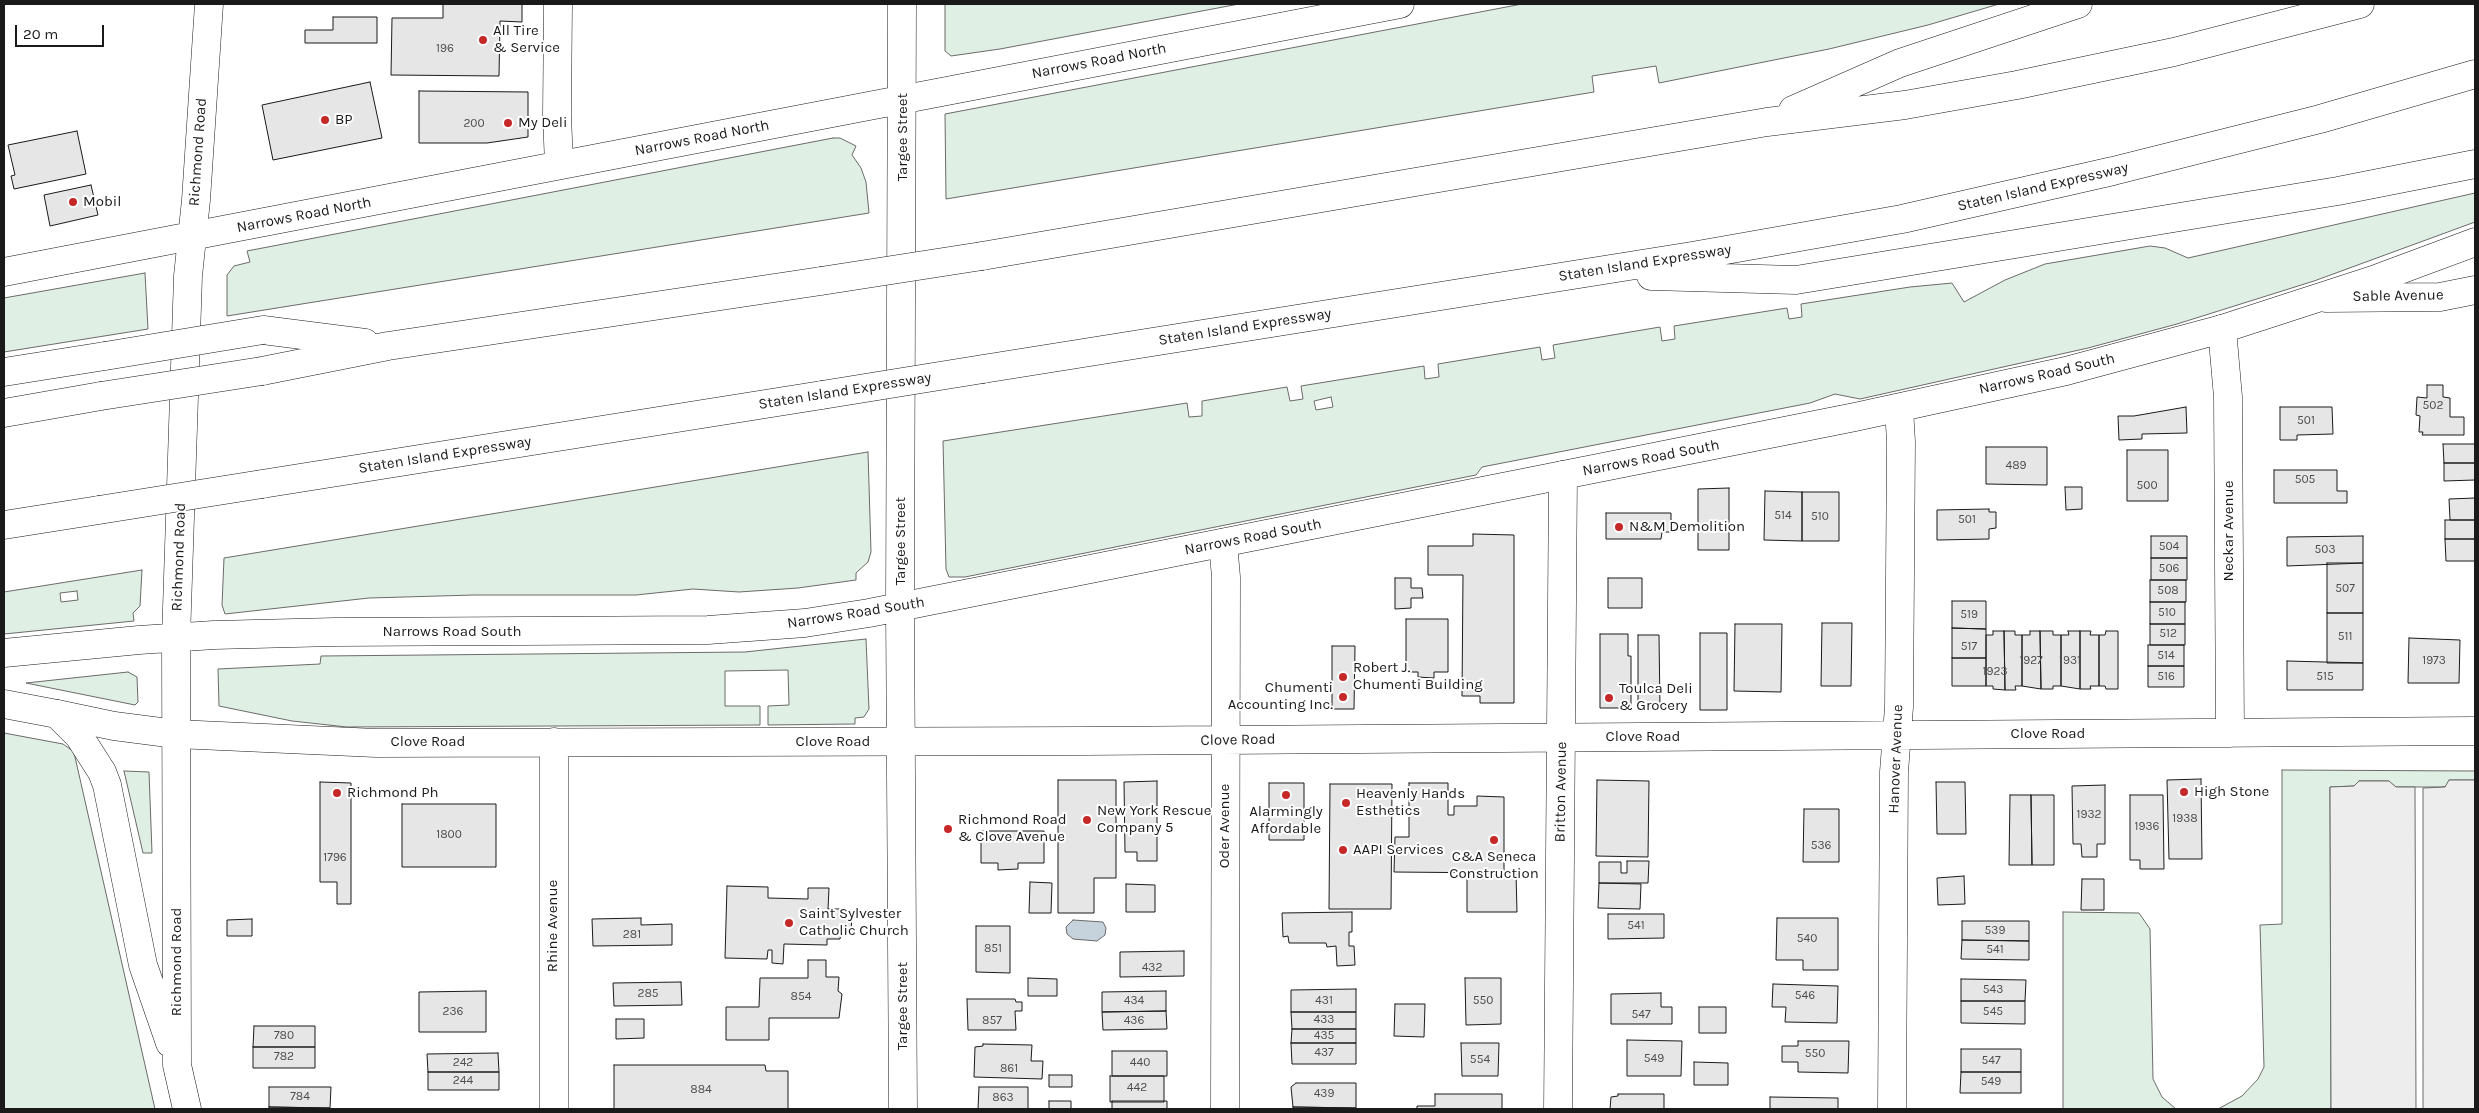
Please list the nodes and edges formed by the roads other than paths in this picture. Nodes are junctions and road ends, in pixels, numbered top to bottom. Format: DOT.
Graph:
graph roads {
  1 [pos="208,4"];
  2 [pos="558,4"];
  3 [pos="902,4"];
  4 [pos="1400,4"];
  5 [pos="2078,4"];
  6 [pos="2360,4"];
  7 [pos="2475,74"];
  8 [pos="903,98"];
  9 [pos="1767,122"];
  10 [pos="2475,164"];
  11 [pos="560,165"];
  12 [pos="192,236"];
  13 [pos="2475,242"];
  14 [pos="4,272"];
  15 [pos="1582,274"];
  16 [pos="2475,290"];
  17 [pos="2319,298"];
  18 [pos="2222,329"];
  19 [pos="388,346"];
  20 [pos="4,372"];
  21 [pos="1898,408"];
  22 [pos="4,413"];
  23 [pos="1563,475"];
  24 [pos="4,525"];
  25 [pos="1224,543"];
  26 [pos="900,607"];
  27 [pos="176,638"];
  28 [pos="4,653"];
  29 [pos="4,704"];
  30 [pos="57,714"];
  31 [pos="2475,732"];
  32 [pos="2230,733"];
  33 [pos="176,734"];
  34 [pos="1896,735"];
  35 [pos="1562,737"];
  36 [pos="1226,740"];
  37 [pos="554,742"];
  38 [pos="902,742"];
  39 [pos="177,1065"];
  40 [pos="188,1109"];
  41 [pos="554,1109"];
  42 [pos="903,1109"];
  43 [pos="1225,1109"];
  44 [pos="1558,1109"];
  45 [pos="1892,1109"];
  1 -- 12 [label="main road, Richmond Road"];
  2 -- 11 [label="main road"];
  3 -- 8 [label="main road, Targee Street"];
  4 -- 8 [label="main road, Narrows Road North"];
  5 -- 9 [label="main road"];
  6 -- 9 [label="main road"];
  7 -- 15 [label="main road, Staten Island Expressway"];
  8 -- 11 [label="main road, Narrows Road North"];
  8 -- 26 [label="main road, Targee Street"];
  9 -- 19 [label="main road, bridge"];
  10 -- 15 [label="main road"];
  11 -- 12 [label="main road, Narrows Road North"];
  12 -- 14 [label="main road, Narrows Road North"];
  12 -- 27 [label="main road, Richmond Road"];
  13 -- 17 [label="main road, Narrows Road South"];
  15 -- 24 [label="main road, Staten Island Expressway, bridge"];
  16 -- 17 [label="main road, Sable Avenue"];
  17 -- 18 [label="main road, Narrows Road South"];
  18 -- 21 [label="main road, Narrows Road South"];
  18 -- 32 [label="main road, Neckar Avenue"];
  19 -- 20 [label="main road, bridge"];
  19 -- 22 [label="main road, bridge"];
  21 -- 23 [label="main road, Narrows Road South"];
  21 -- 34 [label="main road, Hanover Avenue"];
  23 -- 25 [label="main road, Narrows Road South"];
  23 -- 35 [label="main road, Britton Avenue"];
  25 -- 26 [label="main road, Narrows Road South"];
  25 -- 36 [label="main road, Oder Avenue"];
  26 -- 27 [label="main road, Narrows Road South"];
  26 -- 38 [label="main road, Targee Street"];
  27 -- 28 [label="main road, Narrows Road South"];
  27 -- 33 [label="main road, Richmond Road"];
  29 -- 30 [label="main road, Clove Road"];
  30 -- 33 [label="main road, Clove Road"];
  30 -- 39 [label="main road"];
  31 -- 32 [label="main road, Clove Road"];
  32 -- 34 [label="main road, Clove Road"];
  33 -- 37 [label="main road, Clove Road"];
  33 -- 39 [label="main road, Richmond Road"];
  34 -- 35 [label="main road, Clove Road"];
  34 -- 45 [label="main road, Hanover Avenue"];
  35 -- 36 [label="main road, Clove Road"];
  35 -- 44 [label="main road, Britton Avenue"];
  36 -- 38 [label="main road, Clove Road"];
  36 -- 43 [label="main road, Oder Avenue"];
  37 -- 38 [label="main road, Clove Road"];
  37 -- 41 [label="main road, Rhine Avenue"];
  38 -- 42 [label="main road, Targee Street"];
  39 -- 40 [label="main road, Richmond Road"];
}
